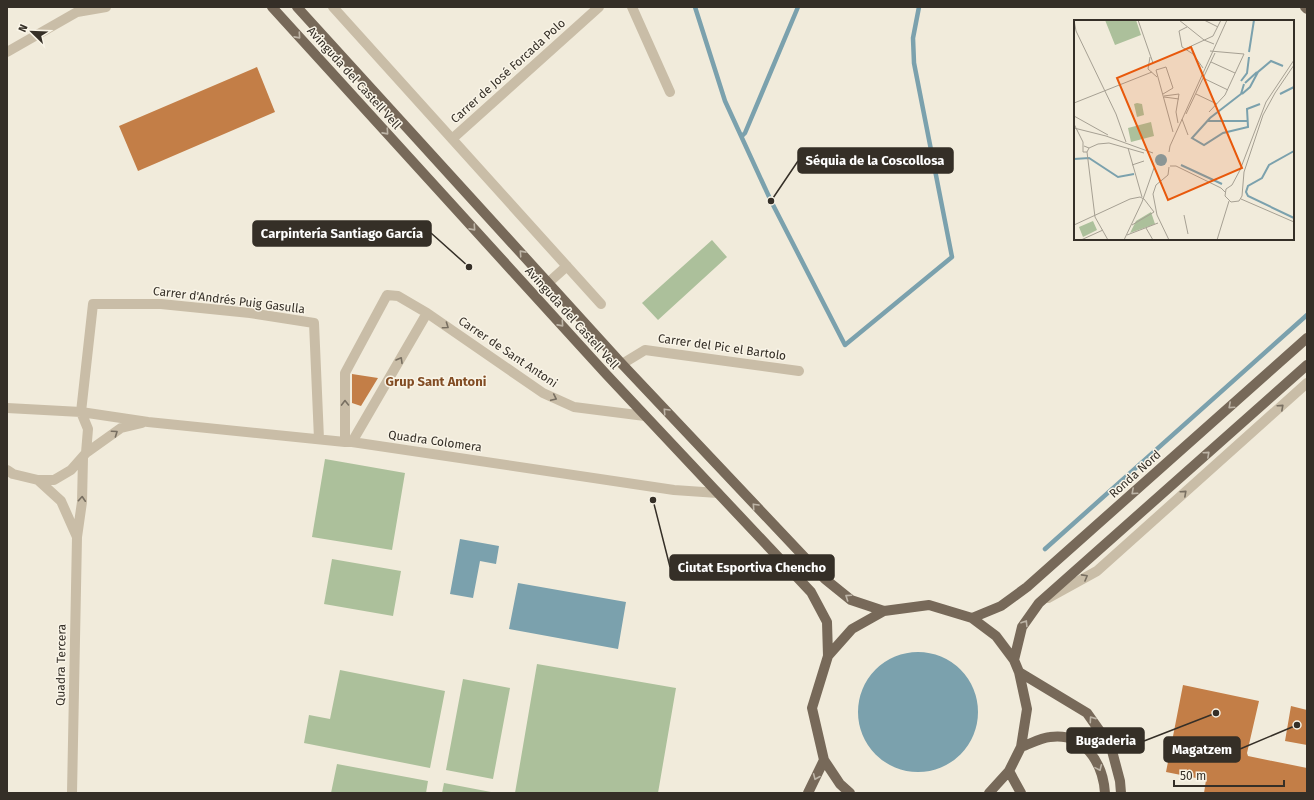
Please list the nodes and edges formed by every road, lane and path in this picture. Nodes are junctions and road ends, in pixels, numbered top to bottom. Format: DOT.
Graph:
graph roads {
  1 [pos="106,7"];
  2 [pos="272,7"];
  3 [pos="298,7"];
  4 [pos="334,7"];
  5 [pos="598,7"];
  6 [pos="632,7"];
  7 [pos="7,52"];
  8 [pos="670,92"];
  9 [pos="452,139"];
  10 [pos="567,266"];
  11 [pos="548,283"];
  12 [pos="601,304"];
  13 [pos="428,313"];
  14 [pos="1307,338"];
  15 [pos="622,364"];
  16 [pos="1307,365"];
  17 [pos="799,371"];
  18 [pos="1307,383"];
  19 [pos="7,408"];
  20 [pos="81,412"];
  21 [pos="645,416"];
  22 [pos="148,422"];
  23 [pos="320,439"];
  24 [pos="349,442"];
  25 [pos="85,456"];
  26 [pos="7,470"];
  27 [pos="38,480"];
  28 [pos="718,493"];
  29 [pos="77,537"];
  30 [pos="1039,603"];
  31 [pos="884,611"];
  32 [pos="972,618"];
  33 [pos="828,656"];
  34 [pos="1014,660"];
  35 [pos="1019,672"];
  36 [pos="1021,747"];
  37 [pos="824,760"];
  38 [pos="1009,771"];
  39 [pos="72,793"];
  40 [pos="808,793"];
  41 [pos="850,793"];
  42 [pos="989,793"];
  43 [pos="1021,793"];
  44 [pos="1105,793"];
  45 [pos="1121,793"];
  1 -- 7 [label="street"];
  2 -- 21 [label="main road, Avinguda del Castell Vell, one-way"];
  11 -- 3 [label="main road, Avinguda del Castell Vell, one-way"];
  4 -- 9 [label="street"];
  5 -- 9 [label="street, Carrer de José Forcada Polo"];
  6 -- 8 [label="street"];
  9 -- 10 [label="street"];
  10 -- 11 [label="street"];
  10 -- 12 [label="street"];
  11 -- 15 [label="main road, Avinguda del Castell Vell"];
  13 -- 21 [label="street, Carrer de Sant Antoni, one-way"];
  24 -- 13 [label="street, one-way"];
  24 -- 13 [label="street, Carrer de Sant Antoni, one-way"];
  14 -- 32 [label="main road, Ronda Nord, one-way"];
  15 -- 17 [label="street, Carrer del Pic el Bartolo"];
  31 -- 15 [label="main road, Avinguda del Castell Vell, one-way"];
  30 -- 16 [label="main road, one-way"];
  30 -- 18 [label="street, one-way"];
  19 -- 20 [label="street, Quadra Colomera"];
  20 -- 22 [label="street, Quadra Colomera"];
  20 -- 23 [label="street, Carrer d'Andrés Puig Gasulla"];
  20 -- 25 [label="street"];
  21 -- 28 [label="main road, Avinguda del Castell Vell"];
  22 -- 23 [label="street, Quadra Colomera"];
  25 -- 22 [label="street, Quadra Colomera, one-way"];
  23 -- 24 [label="street, Quadra Colomera"];
  24 -- 28 [label="street, Quadra Colomera"];
  25 -- 27 [label="street, Quadra Colomera"];
  29 -- 25 [label="street, Quadra Tercera, one-way"];
  26 -- 27 [label="street, Quadra Colomera"];
  27 -- 29 [label="street, Quadra Tercera"];
  28 -- 33 [label="main road, Avinguda del Castell Vell"];
  29 -- 39 [label="street, Quadra Tercera"];
  34 -- 30 [label="main road, one-way"];
  31 -- 32 [label="main road"];
  31 -- 33 [label="main road"];
  32 -- 34 [label="main road"];
  33 -- 37 [label="main road"];
  34 -- 35 [label="main road"];
  35 -- 36 [label="main road"];
  45 -- 35 [label="main road, one-way"];
  36 -- 38 [label="main road"];
  36 -- 44 [label="main road, one-way"];
  37 -- 40 [label="main road, one-way"];
  37 -- 41 [label="main road"];
  38 -- 42 [label="main road"];
  38 -- 43 [label="main road"];
}
